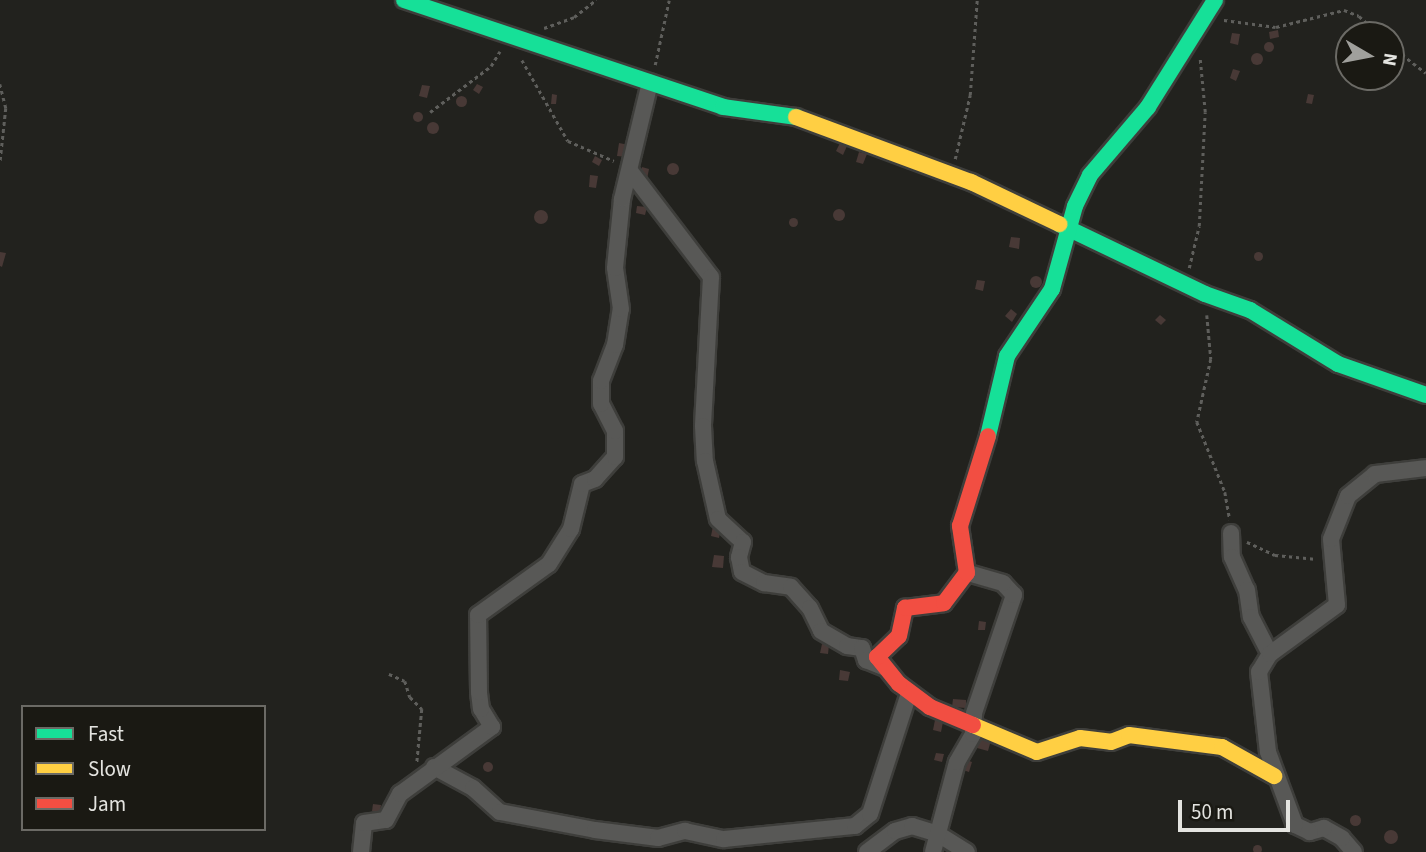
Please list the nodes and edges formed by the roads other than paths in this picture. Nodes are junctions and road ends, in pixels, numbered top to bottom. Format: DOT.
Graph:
graph roads {
  1 [pos="404,0"];
  2 [pos="1214,0"];
  3 [pos="650,82"];
  4 [pos="630,171"];
  5 [pos="1070,231"];
  6 [pos="1426,395"];
  7 [pos="1426,468"];
  8 [pos="1231,533"];
  9 [pos="967,573"];
  10 [pos="1270,654"];
  11 [pos="883,667"];
  12 [pos="909,693"];
  13 [pos="975,724"];
  14 [pos="434,767"];
  15 [pos="1274,776"];
  16 [pos="938,834"];
  17 [pos="360,852"];
  18 [pos="867,852"];
  19 [pos="933,852"];
  20 [pos="967,852"];
  21 [pos="1354,852"];
  1 -- 3 [label="street"];
  2 -- 5 [label="street"];
  3 -- 4 [label="street"];
  3 -- 5 [label="street"];
  4 -- 11 [label="street"];
  4 -- 14 [label="street"];
  5 -- 6 [label="street"];
  5 -- 9 [label="street"];
  7 -- 10 [label="street"];
  8 -- 10 [label="street"];
  9 -- 11 [label="street"];
  9 -- 13 [label="street"];
  10 -- 15 [label="street"];
  11 -- 12 [label="street"];
  12 -- 13 [label="street"];
  12 -- 14 [label="street"];
  13 -- 15 [label="street"];
  13 -- 16 [label="street"];
  14 -- 17 [label="street"];
  15 -- 21 [label="street"];
  16 -- 18 [label="street"];
  16 -- 19 [label="street"];
  16 -- 20 [label="street"];
}
